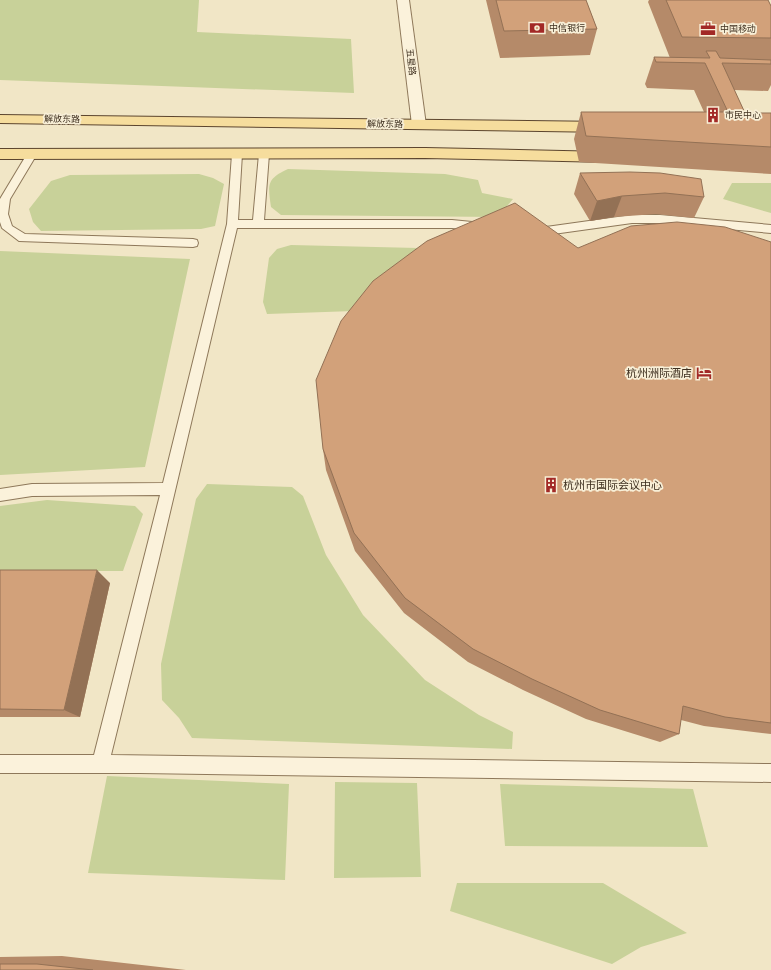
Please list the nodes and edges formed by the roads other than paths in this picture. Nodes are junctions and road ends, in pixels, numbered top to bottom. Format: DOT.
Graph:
graph roads {
  1 [pos="403,0"];
  2 [pos="0,118"];
  3 [pos="419,125"];
  4 [pos="619,127"];
  5 [pos="0,154"];
  6 [pos="32,154"];
  7 [pos="237,154"];
  8 [pos="264,154"];
  9 [pos="622,157"];
  10 [pos="0,188"];
  11 [pos="11,189"];
  12 [pos="2,203"];
  13 [pos="232,224"];
  14 [pos="258,224"];
  15 [pos="495,228"];
  16 [pos="771,229"];
  17 [pos="524,230"];
  18 [pos="193,243"];
  19 [pos="169,489"];
  20 [pos="0,495"];
  21 [pos="0,764"];
  22 [pos="100,764"];
  23 [pos="771,773"];
  1 -- 3 [label="street, 五星路"];
  2 -- 3 [label="main road, 解放东路"];
  3 -- 4 [label="main road, 解放东路"];
  5 -- 6 [label="main road"];
  6 -- 7 [label="main road"];
  6 -- 11 [label="lane"];
  7 -- 8 [label="main road"];
  7 -- 13 [label="lane"];
  8 -- 9 [label="main road"];
  8 -- 14 [label="lane"];
  10 -- 11 [label="lane"];
  11 -- 12 [label="lane"];
  12 -- 18 [label="lane"];
  13 -- 14 [label="lane"];
  13 -- 19 [label="lane"];
  14 -- 15 [label="lane"];
  16 -- 17 [label="lane"];
  19 -- 20 [label="lane"];
  19 -- 22 [label="lane"];
  21 -- 22 [label="lane"];
  22 -- 23 [label="lane"];
}
